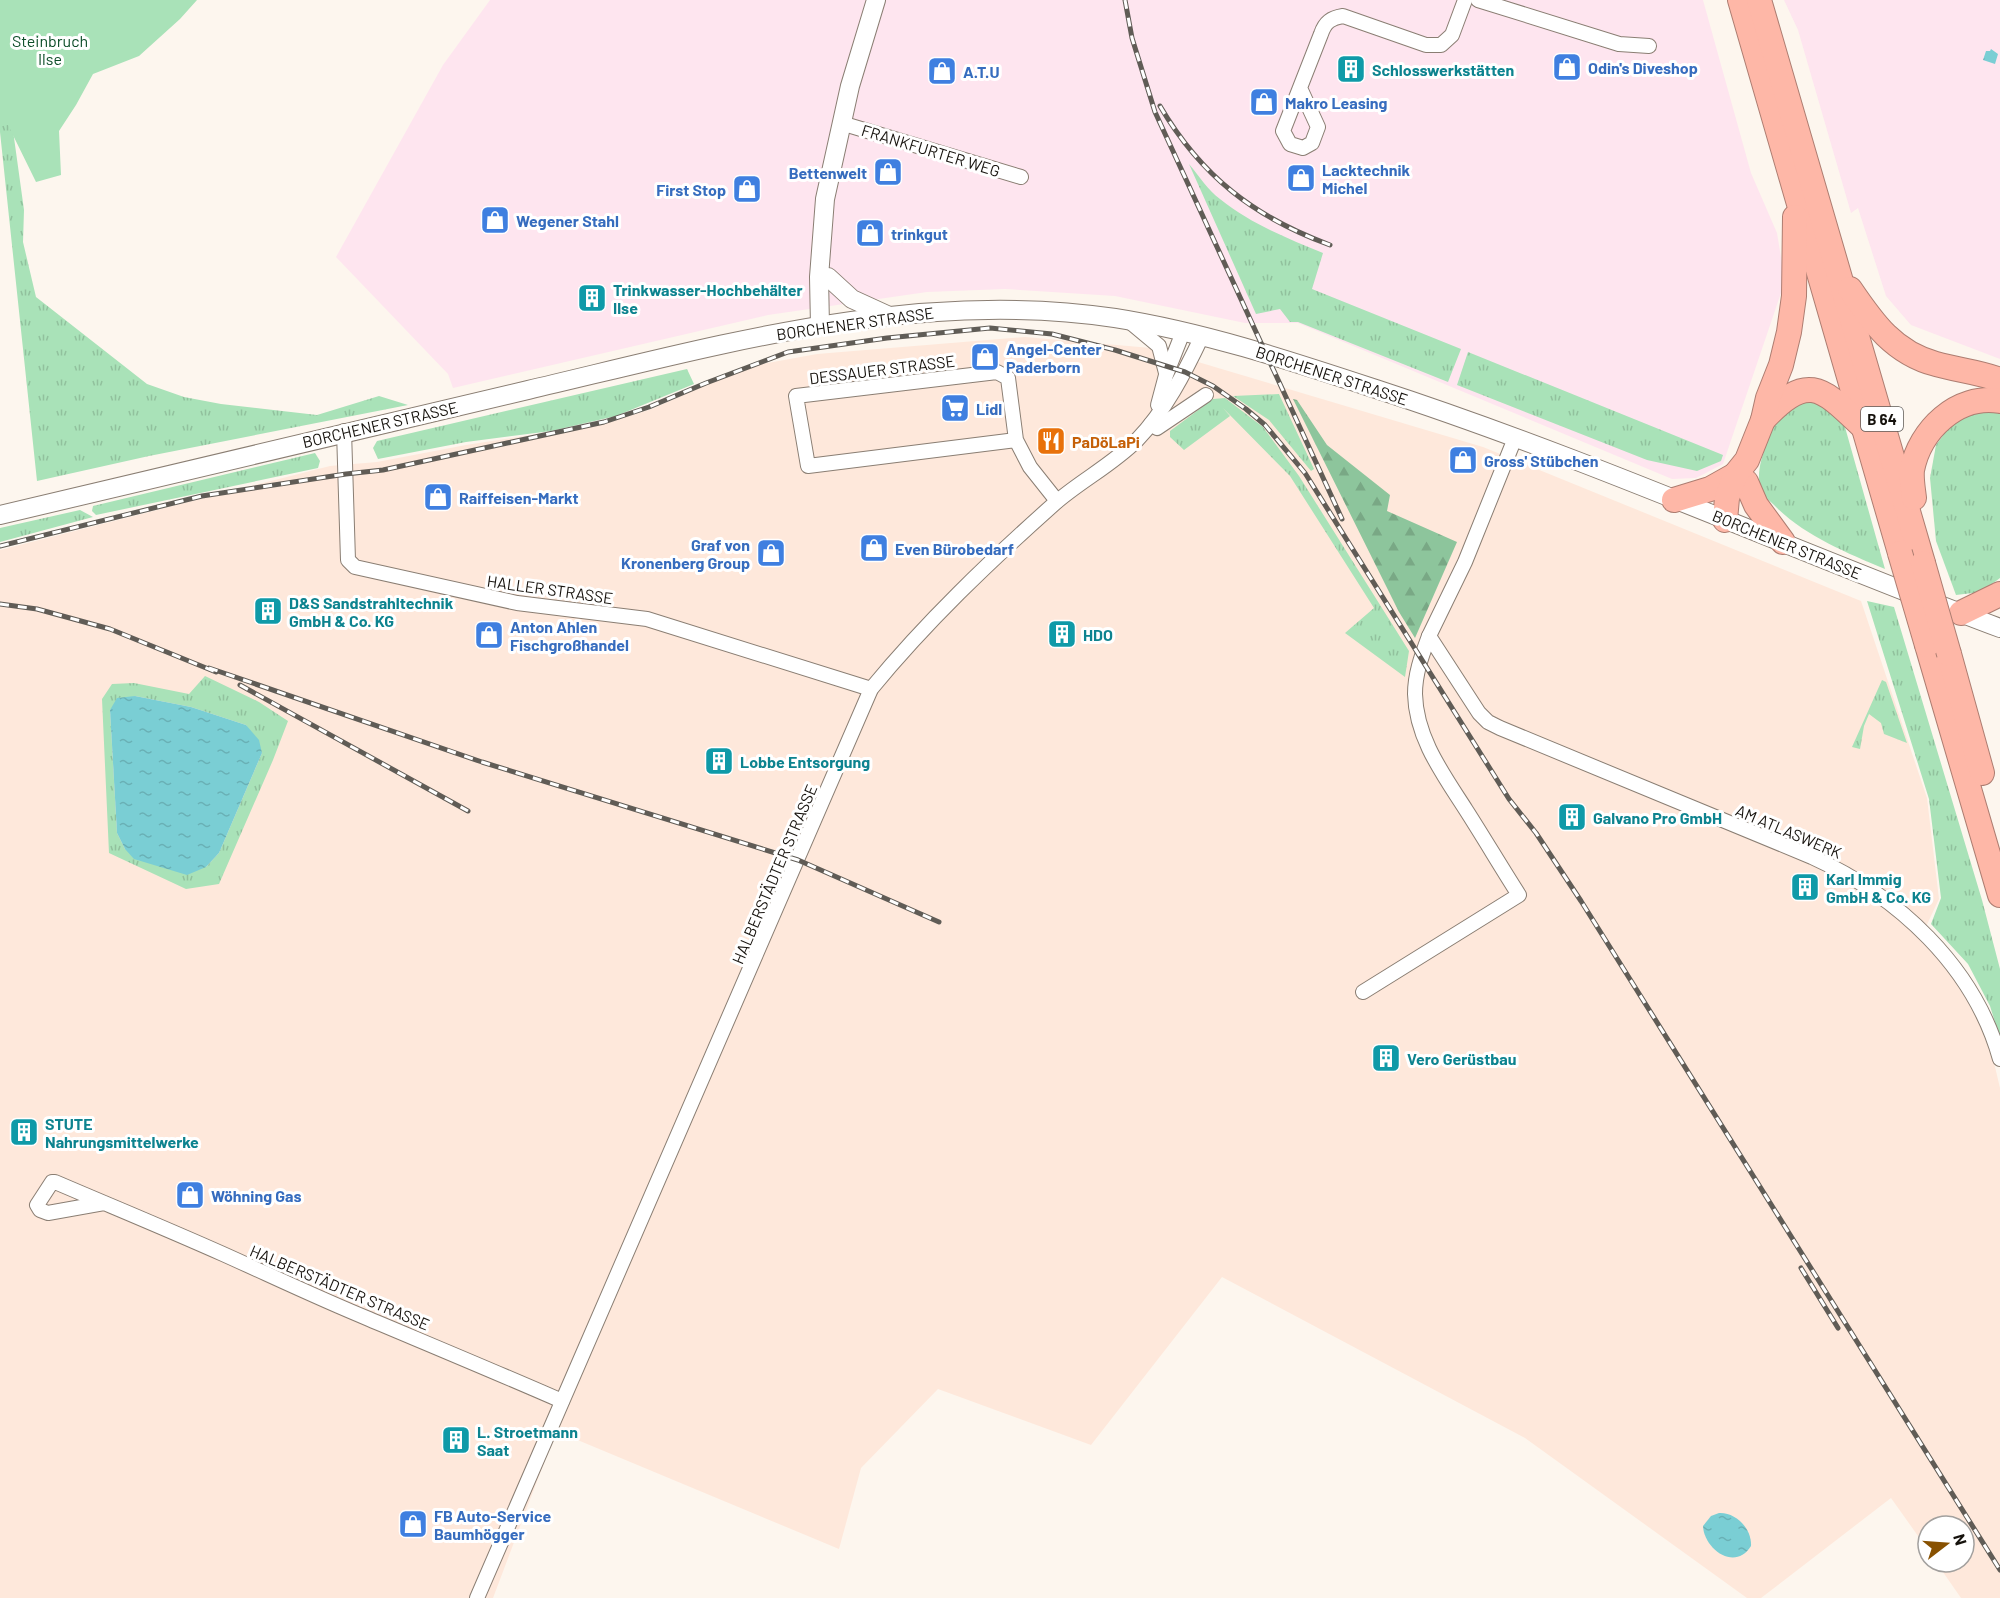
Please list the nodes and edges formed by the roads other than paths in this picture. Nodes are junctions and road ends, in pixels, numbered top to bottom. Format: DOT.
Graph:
graph roads {
  1 [pos="876,0"];
  2 [pos="1465,0"];
  3 [pos="1478,0"];
  4 [pos="1740,0"];
  5 [pos="1759,0"];
  6 [pos="1649,46"];
  7 [pos="1299,88"];
  8 [pos="841,123"];
  9 [pos="1021,177"];
  10 [pos="1795,188"];
  11 [pos="822,254"];
  12 [pos="1839,275"];
  13 [pos="828,277"];
  14 [pos="889,316"];
  15 [pos="1130,321"];
  16 [pos="827,325"];
  17 [pos="1183,332"];
  18 [pos="1202,336"];
  19 [pos="1166,375"];
  20 [pos="2000,380"];
  21 [pos="1206,395"];
  22 [pos="2000,401"];
  23 [pos="1153,420"];
  24 [pos="1764,420"];
  25 [pos="1864,428"];
  26 [pos="344,431"];
  27 [pos="1515,438"];
  28 [pos="1016,440"];
  29 [pos="1743,472"];
  30 [pos="1674,500"];
  31 [pos="1057,501"];
  32 [pos="0,514"];
  33 [pos="1725,519"];
  34 [pos="1783,542"];
  35 [pos="1923,563"];
  36 [pos="2000,594"];
  37 [pos="1961,613"];
  38 [pos="2000,628"];
  39 [pos="1429,636"];
  40 [pos="871,689"];
  41 [pos="2000,842"];
  42 [pos="2000,895"];
  43 [pos="1363,992"];
  44 [pos="2000,1059"];
  45 [pos="104,1203"];
  46 [pos="562,1401"];
  47 [pos="477,1598"];
  1 -- 8 [label="main road, FRANKFURTER WEG"];
  2 -- 7 [label="street"];
  3 -- 6 [label="street"];
  4 -- 10 [label="highway, B 64"];
  5 -- 12 [label="highway, B 64"];
  8 -- 9 [label="street, FRANKFURTER WEG"];
  8 -- 11 [label="main road, FRANKFURTER WEG"];
  10 -- 24 [label="highway"];
  10 -- 25 [label="highway, B 64"];
  11 -- 13 [label="main road, FRANKFURTER WEG"];
  11 -- 16 [label="main road, FRANKFURTER WEG"];
  12 -- 20 [label="highway"];
  12 -- 35 [label="highway, B 64"];
  13 -- 14 [label="main road"];
  13 -- 16 [label="main road, FRANKFURTER WEG"];
  14 -- 15 [label="main road, BORCHENER STRASSE"];
  14 -- 16 [label="main road, BORCHENER STRASSE"];
  15 -- 17 [label="main road, BORCHENER STRASSE"];
  15 -- 19 [label="street, HALBERSTÄDTER STRASSE"];
  16 -- 26 [label="main road, BORCHENER STRASSE"];
  17 -- 18 [label="main road, BORCHENER STRASSE"];
  17 -- 19 [label="street, HALBERSTÄDTER STRASSE"];
  18 -- 23 [label="street, HALBERSTÄDTER STRASSE"];
  18 -- 27 [label="main road, BORCHENER STRASSE"];
  19 -- 23 [label="street, HALBERSTÄDTER STRASSE"];
  21 -- 23 [label="street"];
  22 -- 35 [label="highway"];
  23 -- 31 [label="street, HALBERSTÄDTER STRASSE"];
  24 -- 25 [label="highway"];
  24 -- 29 [label="highway"];
  25 -- 42 [label="highway, B 64, bridge"];
  26 -- 32 [label="main road, BORCHENER STRASSE"];
  26 -- 40 [label="street, HALLER STRASSE"];
  27 -- 30 [label="main road, BORCHENER STRASSE"];
  27 -- 39 [label="street"];
  28 -- 28 [label="street, DESSAUER STRASSE"];
  28 -- 31 [label="street, DESSAUER STRASSE"];
  29 -- 30 [label="highway"];
  29 -- 33 [label="highway"];
  29 -- 34 [label="highway"];
  30 -- 33 [label="main road, BORCHENER STRASSE"];
  31 -- 40 [label="street, HALBERSTÄDTER STRASSE"];
  33 -- 34 [label="main road, BORCHENER STRASSE"];
  34 -- 37 [label="main road, BORCHENER STRASSE"];
  35 -- 41 [label="highway, B 64, bridge"];
  36 -- 37 [label="highway"];
  37 -- 38 [label="main road, BORCHENER STRASSE"];
  39 -- 43 [label="street"];
  39 -- 44 [label="street, AM ATLASWERK"];
  40 -- 46 [label="street, HALBERSTÄDTER STRASSE"];
  45 -- 46 [label="street, HALBERSTÄDTER STRASSE"];
  46 -- 47 [label="street, HALBERSTÄDTER STRASSE"];
}
